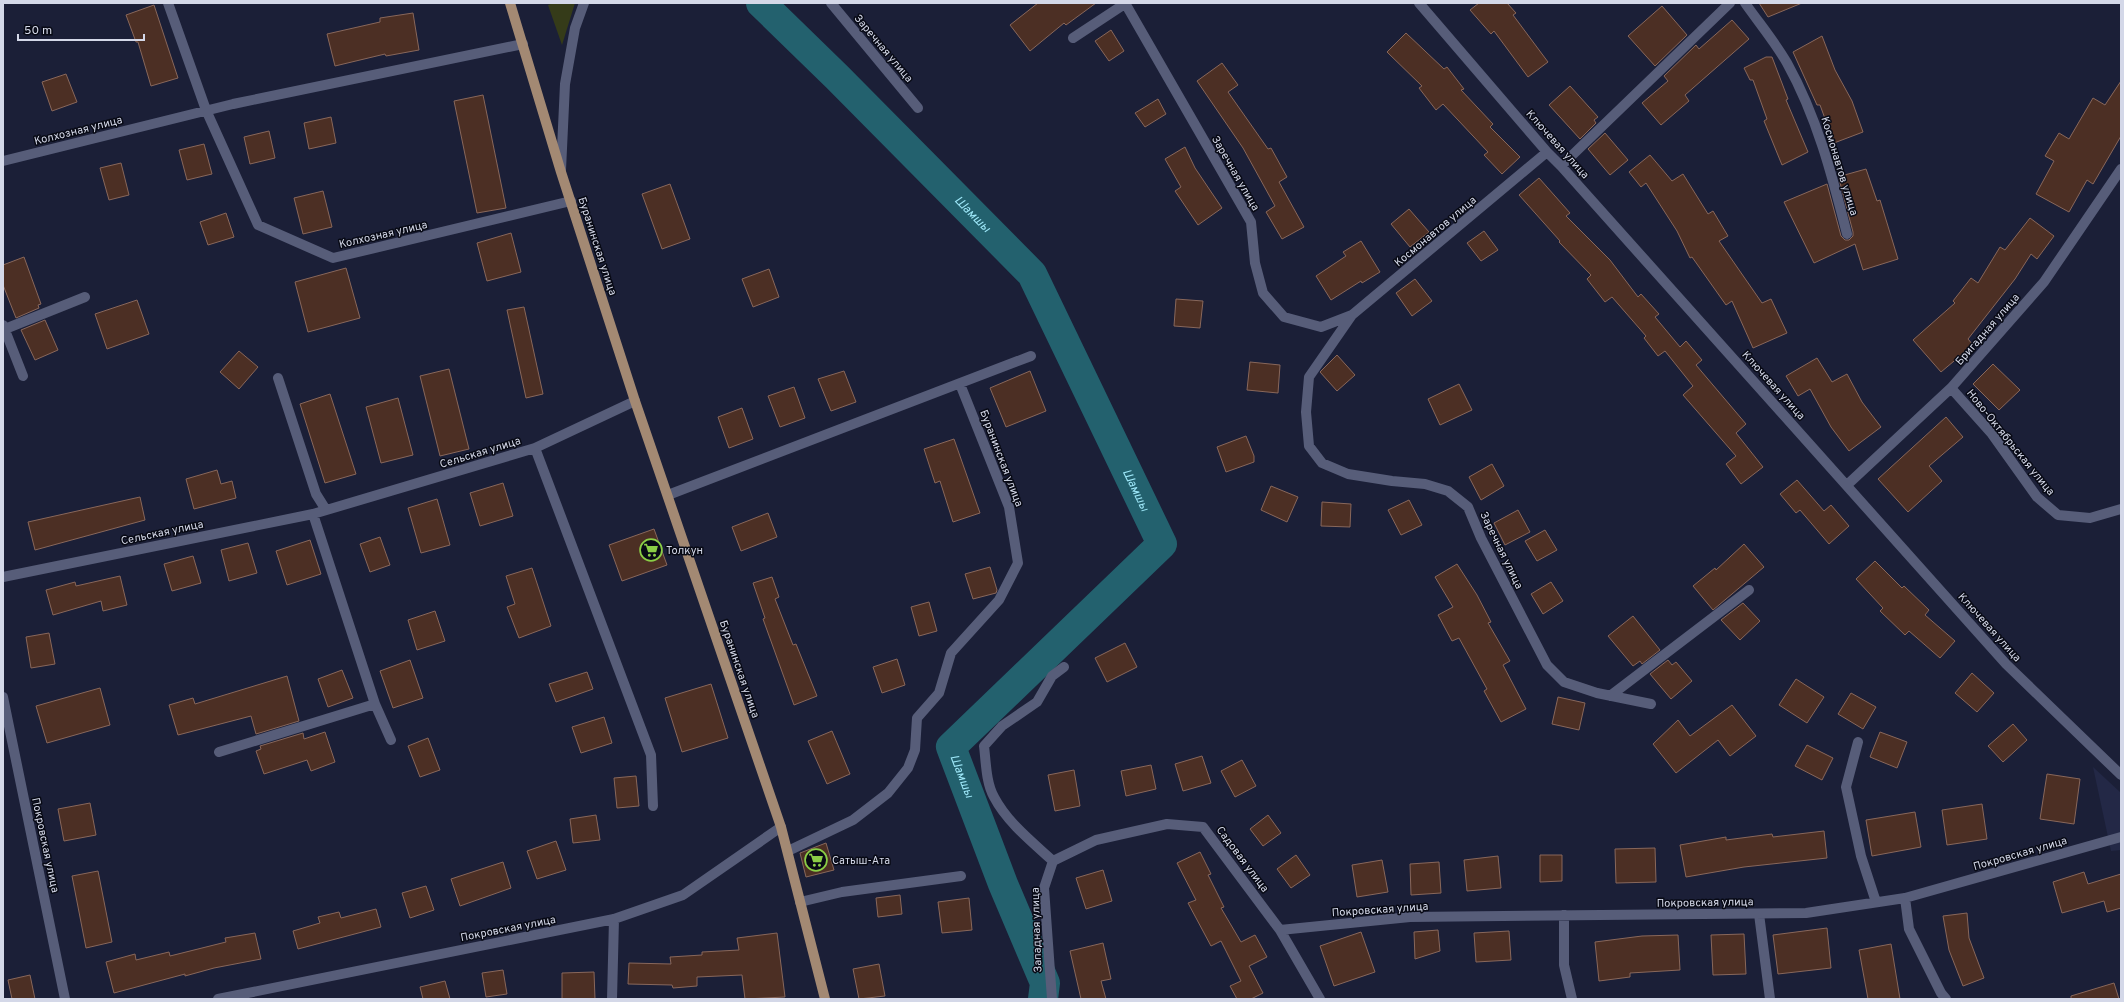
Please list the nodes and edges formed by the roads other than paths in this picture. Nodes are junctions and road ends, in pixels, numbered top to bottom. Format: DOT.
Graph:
graph roads {
  1 [pos="168,3"];
  2 [pos="510,3"];
  3 [pos="584,3"];
  4 [pos="831,3"];
  5 [pos="1126,3"];
  6 [pos="1419,3"];
  7 [pos="1730,3"];
  8 [pos="1745,3"];
  9 [pos="1073,38"];
  10 [pos="524,44"];
  11 [pos="918,108"];
  12 [pos="206,110"];
  13 [pos="1547,152"];
  14 [pos="3,161"];
  15 [pos="1561,166"];
  16 [pos="2121,169"];
  17 [pos="561,172"];
  18 [pos="570,201"];
  19 [pos="1847,234"];
  20 [pos="85,297"];
  21 [pos="1352,315"];
  22 [pos="4,327"];
  23 [pos="1342,330"];
  24 [pos="1031,356"];
  25 [pos="23,376"];
  26 [pos="278,378"];
  27 [pos="960,384"];
  28 [pos="1951,388"];
  29 [pos="635,402"];
  30 [pos="535,448"];
  31 [pos="1847,485"];
  32 [pos="668,495"];
  33 [pos="2121,509"];
  34 [pos="326,510"];
  35 [pos="313,514"];
  36 [pos="3,577"];
  37 [pos="1749,590"];
  38 [pos="1064,667"];
  39 [pos="1610,696"];
  40 [pos="3,697"];
  41 [pos="375,704"];
  42 [pos="1651,704"];
  43 [pos="391,740"];
  44 [pos="1858,742"];
  45 [pos="220,752"];
  46 [pos="2121,775"];
  47 [pos="653,806"];
  48 [pos="781,827"];
  49 [pos="2121,836"];
  50 [pos="788,851"];
  51 [pos="1053,861"];
  52 [pos="962,876"];
  53 [pos="1905,898"];
  54 [pos="800,902"];
  55 [pos="1876,902"];
  56 [pos="1759,914"];
  57 [pos="1564,916"];
  58 [pos="614,919"];
  59 [pos="1280,930"];
  60 [pos="65,999"];
  61 [pos="218,999"];
  62 [pos="612,999"];
  63 [pos="825,999"];
  64 [pos="1052,999"];
  65 [pos="1320,999"];
  66 [pos="1572,999"];
  67 [pos="1770,999"];
  68 [pos="1946,999"];
  1 -- 12 [label="street, Колхозная улица"];
  2 -- 10 [label="main road, Буранинская улица"];
  3 -- 17 [label="street"];
  4 -- 11 [label="street, Заречная улица"];
  5 -- 9 [label="street"];
  5 -- 21 [label="street, Заречная улица"];
  6 -- 13 [label="street, Ключевая улица"];
  7 -- 15 [label="street"];
  8 -- 19 [label="street, Космонавтов улица"];
  10 -- 12 [label="street, Колхозная улица"];
  10 -- 17 [label="main road, Буранинская улица"];
  12 -- 14 [label="street, Колхозная улица"];
  12 -- 18 [label="street, Колхозная улица"];
  13 -- 15 [label="street, Ключевая улица"];
  13 -- 21 [label="street, Космонавтов улица"];
  15 -- 31 [label="street, Ключевая улица"];
  16 -- 28 [label="street, Бригадная улица"];
  17 -- 18 [label="main road, Буранинская улица"];
  18 -- 29 [label="main road, Буранинская улица"];
  20 -- 22 [label="street"];
  21 -- 23 [label="street, Космонавтов улица"];
  22 -- 25 [label="street"];
  23 -- 39 [label="street, Заречная улица"];
  24 -- 27 [label="street"];
  26 -- 34 [label="street"];
  27 -- 32 [label="street"];
  27 -- 50 [label="street, Буранинская улица"];
  28 -- 31 [label="street, Бригадная улица"];
  28 -- 33 [label="street, Ново-Октябрьская улица"];
  29 -- 30 [label="street, Сельская улица"];
  29 -- 32 [label="main road, Буранинская улица"];
  30 -- 34 [label="street, Сельская улица"];
  30 -- 47 [label="street"];
  31 -- 46 [label="street, Ключевая улица"];
  32 -- 48 [label="main road, Буранинская улица"];
  34 -- 35 [label="street, Сельская улица"];
  35 -- 36 [label="street, Сельская улица"];
  35 -- 41 [label="street"];
  37 -- 39 [label="street"];
  38 -- 51 [label="street"];
  39 -- 42 [label="street, Заречная улица"];
  40 -- 60 [label="street, Покровская улица"];
  41 -- 43 [label="street"];
  41 -- 45 [label="street"];
  44 -- 55 [label="street"];
  48 -- 50 [label="main road, Буранинская улица"];
  48 -- 58 [label="street, Покровская улица"];
  49 -- 53 [label="street, Покровская улица"];
  50 -- 54 [label="main road, Буранинская улица"];
  51 -- 59 [label="street, Садовая улица"];
  51 -- 64 [label="street, Западная улица"];
  52 -- 54 [label="street"];
  53 -- 55 [label="street, Покровская улица"];
  53 -- 68 [label="street"];
  54 -- 63 [label="main road, Буранинская улица"];
  55 -- 56 [label="street, Покровская улица"];
  56 -- 57 [label="street, Покровская улица"];
  56 -- 67 [label="street"];
  57 -- 59 [label="street, Покровская улица"];
  57 -- 66 [label="street"];
  58 -- 61 [label="street, Покровская улица"];
  58 -- 62 [label="street"];
  59 -- 65 [label="street, Садовая улица"];
}
